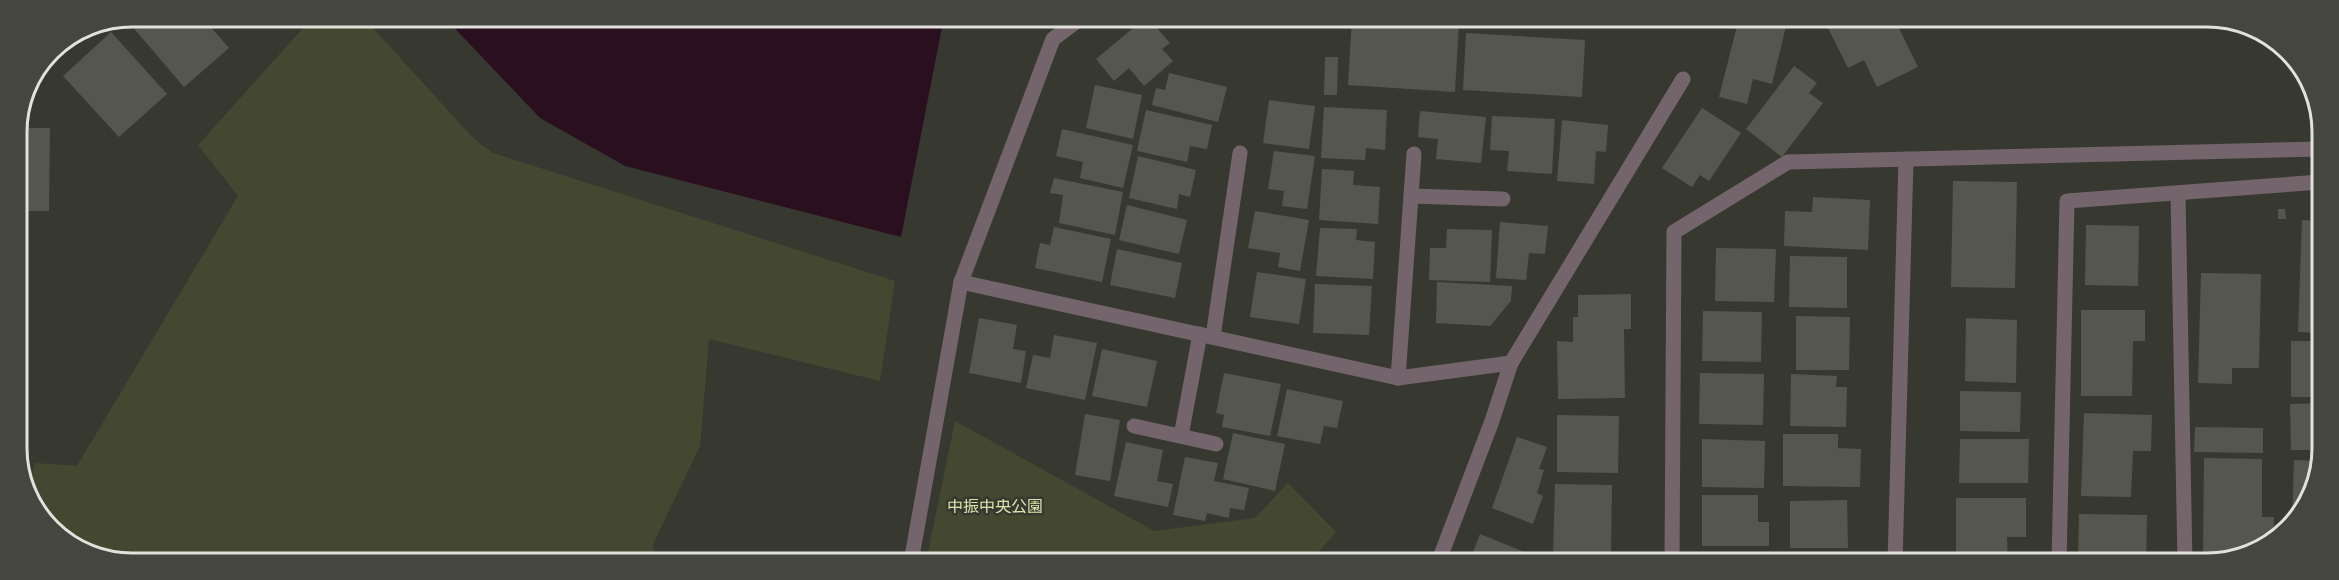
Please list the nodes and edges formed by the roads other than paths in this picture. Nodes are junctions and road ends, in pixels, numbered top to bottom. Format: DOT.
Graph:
graph roads {
  1 [pos="1069,27"];
  2 [pos="1683,79"];
  3 [pos="2312,148"];
  4 [pos="1240,153"];
  5 [pos="1414,154"];
  6 [pos="1906,159"];
  7 [pos="2312,183"];
  8 [pos="2178,194"];
  9 [pos="1411,196"];
  10 [pos="1503,199"];
  11 [pos="961,282"];
  12 [pos="1207,336"];
  13 [pos="1511,363"];
  14 [pos="1398,378"];
  15 [pos="1134,426"];
  16 [pos="1180,436"];
  17 [pos="1216,444"];
  18 [pos="913,553"];
  19 [pos="1441,553"];
  20 [pos="1672,553"];
  21 [pos="1894,553"];
  22 [pos="2059,553"];
  23 [pos="2185,553"];
  1 -- 11 [label="street"];
  2 -- 13 [label="street"];
  3 -- 6 [label="street"];
  4 -- 12 [label="street"];
  5 -- 9 [label="street"];
  6 -- 20 [label="street"];
  6 -- 21 [label="street"];
  7 -- 8 [label="street"];
  8 -- 22 [label="street"];
  8 -- 23 [label="street"];
  9 -- 10 [label="street"];
  9 -- 14 [label="street"];
  11 -- 12 [label="street"];
  11 -- 18 [label="street"];
  12 -- 14 [label="street"];
  12 -- 16 [label="street"];
  13 -- 14 [label="street"];
  13 -- 19 [label="street"];
  15 -- 16 [label="street"];
  16 -- 17 [label="street"];
}
